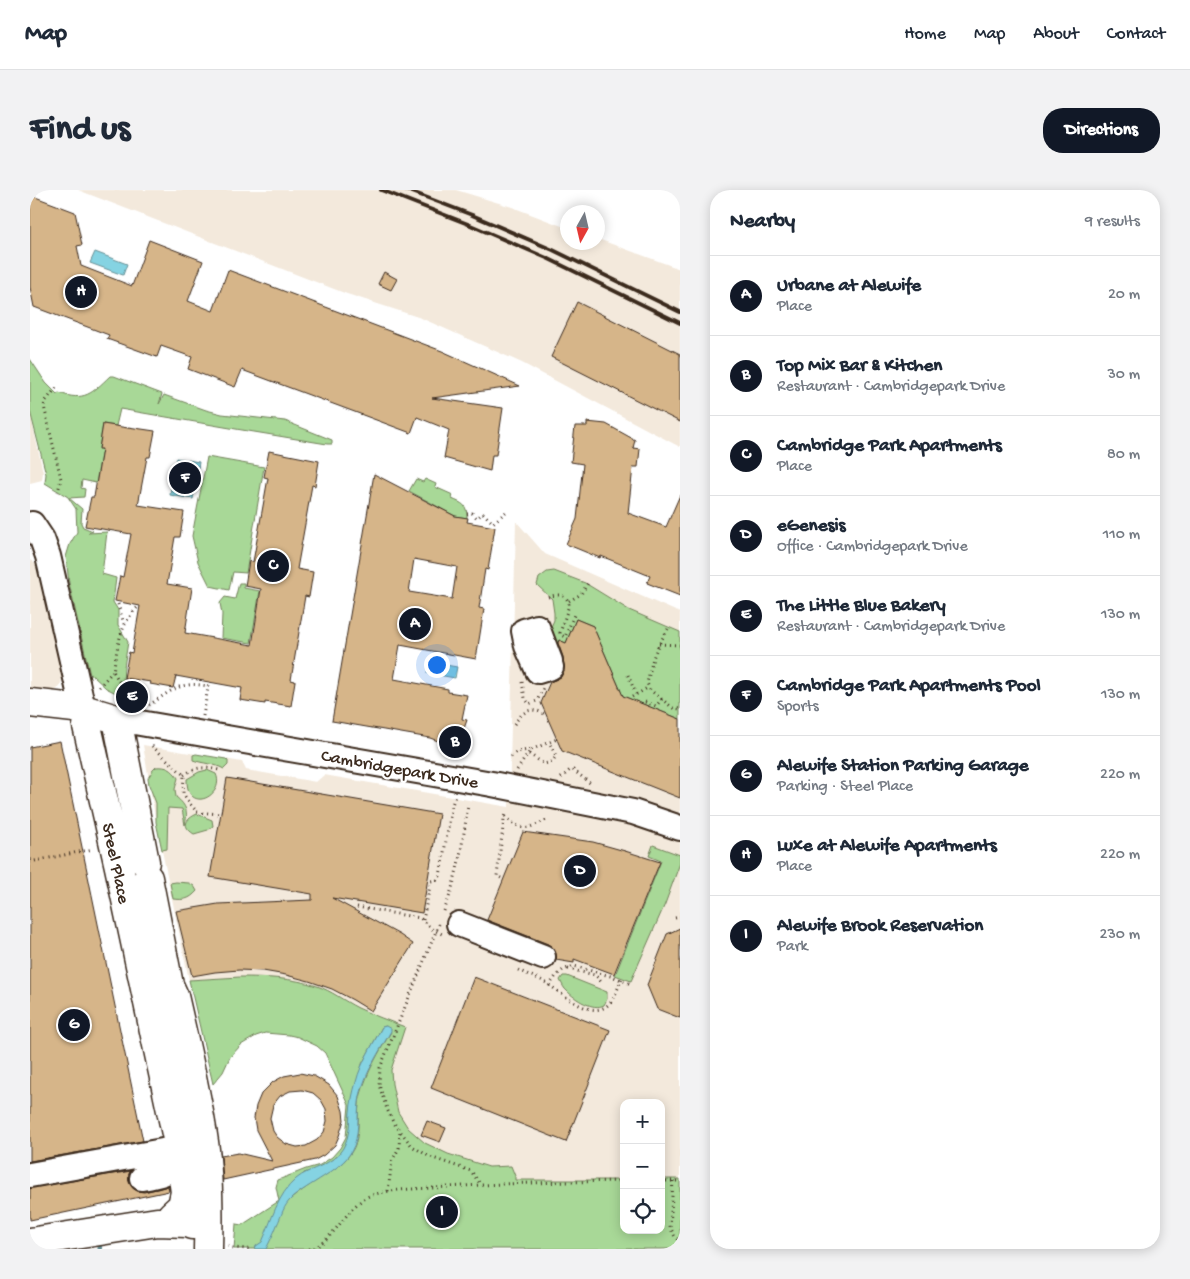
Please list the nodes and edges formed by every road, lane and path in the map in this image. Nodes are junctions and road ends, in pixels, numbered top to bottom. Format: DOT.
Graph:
graph roads {
  1 [pos="56,388"];
  2 [pos="58,492"];
  3 [pos="507,511"];
  4 [pos="467,514"];
  5 [pos="32,524"];
  6 [pos="588,582"];
  7 [pos="548,597"];
  8 [pos="568,601"];
  9 [pos="118,604"];
  10 [pos="138,607"];
  11 [pos="574,615"];
  12 [pos="124,624"];
  13 [pos="668,629"];
  14 [pos="659,644"];
  15 [pos="680,645"];
  16 [pos="113,671"];
  17 [pos="628,675"];
  18 [pos="98,686"];
  19 [pos="649,687"];
  20 [pos="636,694"];
  21 [pos="632,697"];
  22 [pos="662,699"];
  23 [pos="645,702"];
  24 [pos="30,703"];
  25 [pos="147,707"];
  26 [pos="680,709"];
  27 [pos="125,711"];
  28 [pos="546,715"];
  29 [pos="85,717"];
  30 [pos="202,717"];
  31 [pos="30,722"];
  32 [pos="514,724"];
  33 [pos="557,739"];
  34 [pos="549,742"];
  35 [pos="149,743"];
  36 [pos="533,749"];
  37 [pos="528,754"];
  38 [pos="511,757"];
  39 [pos="219,770"];
  40 [pos="517,771"];
  41 [pos="184,775"];
  42 [pos="558,780"];
  43 [pos="597,787"];
  44 [pos="455,795"];
  45 [pos="468,805"];
  46 [pos="220,814"];
  47 [pos="549,819"];
  48 [pos="680,828"];
  49 [pos="93,849"];
  50 [pos="30,862"];
  51 [pos="501,878"];
  52 [pos="357,906"];
  53 [pos="680,917"];
  54 [pos="675,918"];
  55 [pos="424,920"];
  56 [pos="447,925"];
  57 [pos="436,931"];
  58 [pos="544,957"];
  59 [pos="512,967"];
  60 [pos="565,969"];
  61 [pos="622,979"];
  62 [pos="602,984"];
  63 [pos="631,984"];
  64 [pos="550,986"];
  65 [pos="399,1130"];
  66 [pos="180,1155"];
  67 [pos="30,1175"];
  68 [pos="142,1178"];
  69 [pos="620,1181"];
  70 [pos="665,1181"];
  71 [pos="672,1181"];
  72 [pos="680,1181"];
  73 [pos="481,1185"];
  74 [pos="388,1191"];
  75 [pos="170,1214"];
  76 [pos="215,1240"];
  77 [pos="680,1240"];
  78 [pos="30,1242"];
  79 [pos="249,1249"];
  80 [pos="309,1249"];
  1 -- 2 [label="path"];
  3 -- 4 [label="path"];
  5 -- 29 [label="street, Steel Place"];
  6 -- 8 [label="path"];
  7 -- 8 [label="path"];
  8 -- 11 [label="path"];
  9 -- 12 [label="path"];
  10 -- 12 [label="path"];
  12 -- 16 [label="path"];
  13 -- 14 [label="path"];
  14 -- 15 [label="path"];
  14 -- 19 [label="path"];
  16 -- 18 [label="path"];
  16 -- 27 [label="path"];
  17 -- 20 [label="path"];
  19 -- 20 [label="path"];
  19 -- 22 [label="path"];
  20 -- 21 [label="path"];
  22 -- 23 [label="path"];
  22 -- 26 [label="path"];
  24 -- 29 [label="main road, Cambridgepark Drive"];
  25 -- 30 [label="path"];
  27 -- 29 [label="main road, Cambridgepark Drive"];
  27 -- 48 [label="street, Cambridgepark Drive"];
  27 -- 76 [label="main road, Steel Place"];
  28 -- 32 [label="path"];
  29 -- 31 [label="main road, Cambridgepark Drive"];
  29 -- 66 [label="main road, Steel Place"];
  33 -- 34 [label="path"];
  34 -- 36 [label="path"];
  34 -- 37 [label="path"];
  35 -- 41 [label="path"];
  36 -- 37 [label="path"];
  36 -- 38 [label="path"];
  37 -- 40 [label="path"];
  39 -- 41 [label="path"];
  41 -- 46 [label="path"];
  42 -- 43 [label="path"];
  44 -- 55 [label="path"];
  45 -- 56 [label="path"];
  47 -- 51 [label="path"];
  49 -- 50 [label="path"];
  52 -- 55 [label="path"];
  53 -- 54 [label="path"];
  55 -- 57 [label="path"];
  56 -- 57 [label="path"];
  56 -- 57 [label="path"];
  56 -- 58 [label="street"];
  57 -- 65 [label="path"];
  59 -- 64 [label="path"];
  60 -- 61 [label="path"];
  60 -- 62 [label="path"];
  60 -- 64 [label="path"];
  61 -- 63 [label="path"];
  61 -- 64 [label="path"];
  65 -- 73 [label="path"];
  65 -- 74 [label="path"];
  66 -- 67 [label="street"];
  66 -- 68 [label="street"];
  66 -- 75 [label="main road, Steel Place"];
  69 -- 73 [label="path"];
  70 -- 71 [label="path"];
  71 -- 72 [label="path"];
  71 -- 77 [label="path"];
  73 -- 74 [label="path"];
  74 -- 80 [label="path"];
  75 -- 76 [label="main road"];
  75 -- 78 [label="main road"];
  76 -- 79 [label="path"];
}
